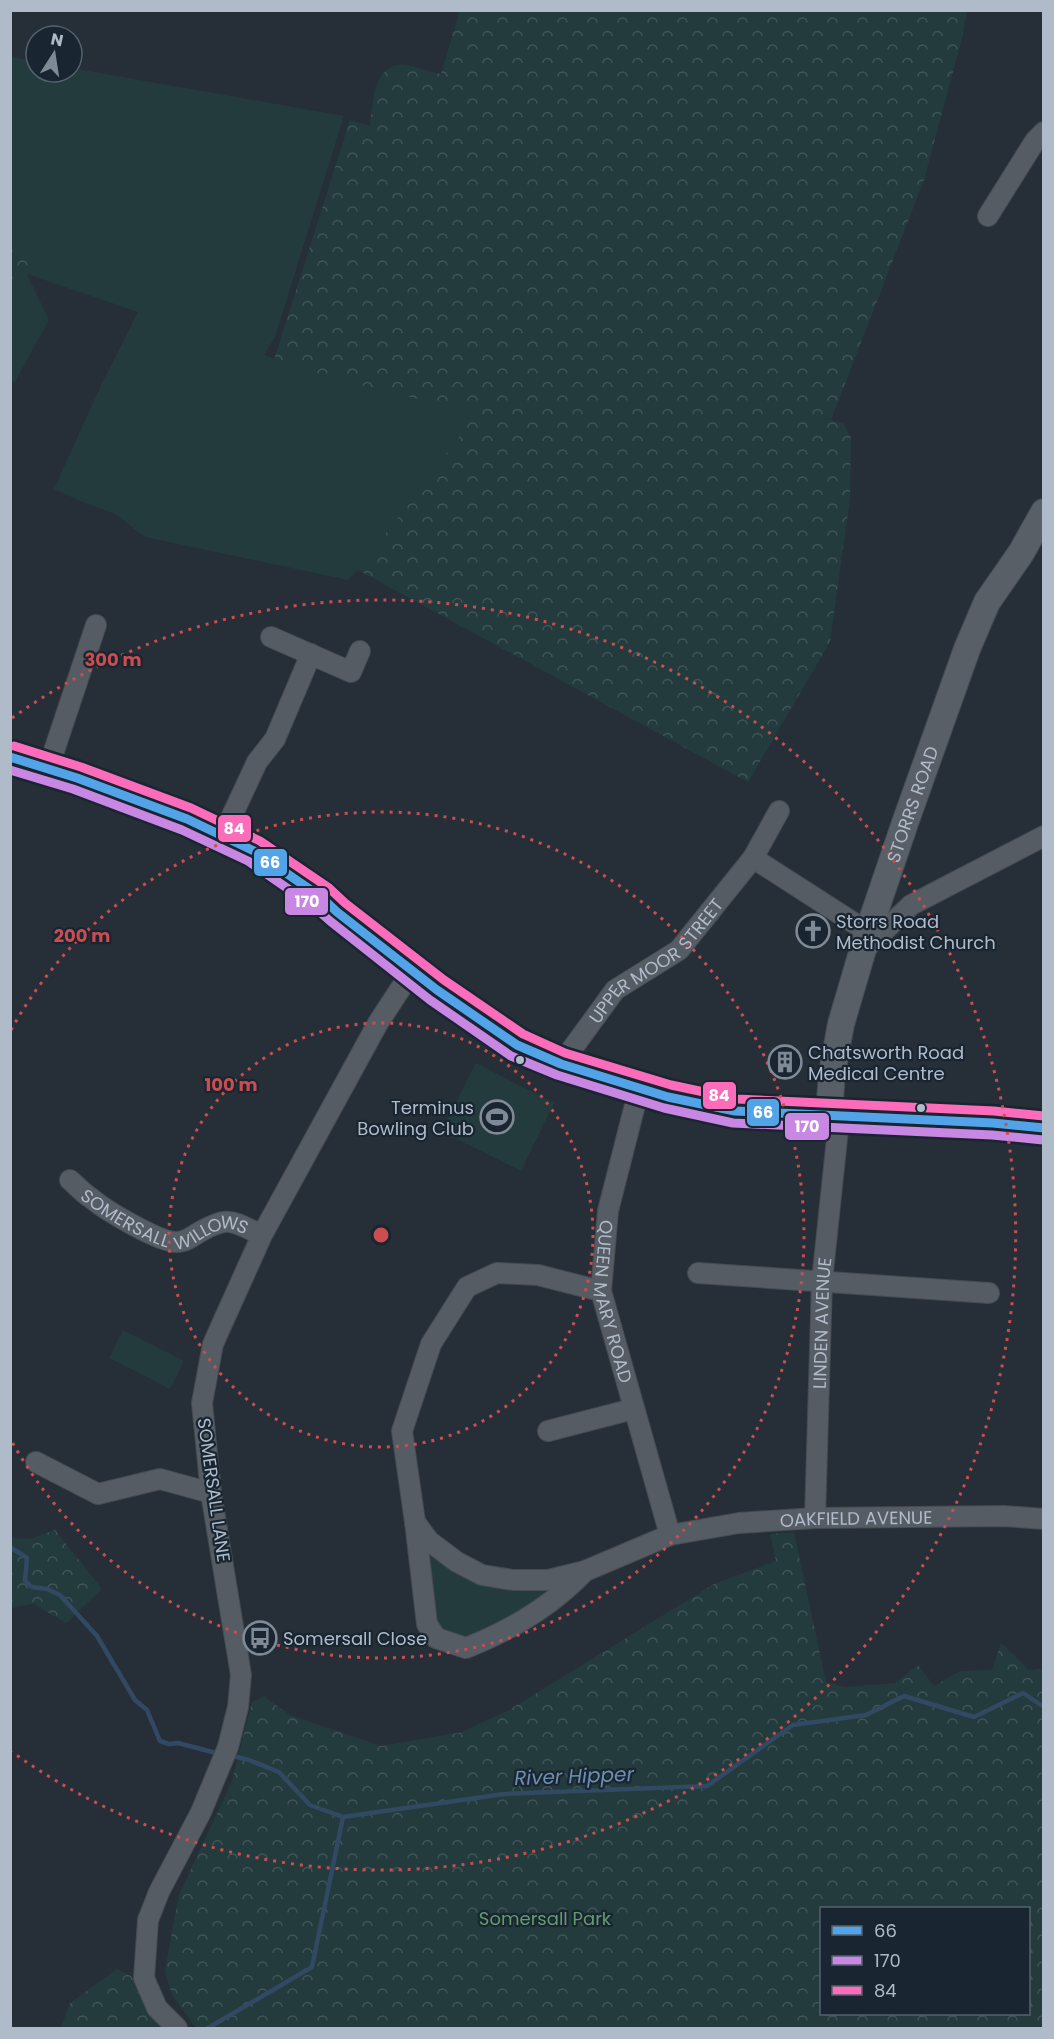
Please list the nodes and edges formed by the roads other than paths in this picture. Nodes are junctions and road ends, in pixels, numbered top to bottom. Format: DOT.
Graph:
graph roads {
  1 [pos="1044,132"];
  2 [pos="988,216"];
  3 [pos="1044,512"];
  4 [pos="96,625"];
  5 [pos="271,637"];
  6 [pos="360,651"];
  7 [pos="311,654"];
  8 [pos="10,758"];
  9 [pos="48,769"];
  10 [pos="779,811"];
  11 [pos="223,835"];
  12 [pos="1044,836"];
  13 [pos="753,858"];
  14 [pos="866,942"];
  15 [pos="412,971"];
  16 [pos="561,1064"];
  17 [pos="639,1089"];
  18 [pos="833,1122"];
  19 [pos="1044,1128"];
  20 [pos="70,1180"];
  21 [pos="262,1235"];
  22 [pos="698,1273"];
  23 [pos="822,1281"];
  24 [pos="601,1291"];
  25 [pos="989,1293"];
  26 [pos="633,1409"];
  27 [pos="548,1431"];
  28 [pos="36,1462"];
  29 [pos="212,1493"];
  30 [pos="815,1518"];
  31 [pos="1044,1519"];
  32 [pos="415,1522"];
  33 [pos="670,1535"];
  34 [pos="585,1571"];
  35 [pos="176,2027"];
  1 -- 2 [label="street"];
  3 -- 14 [label="main road, STORRS ROAD"];
  4 -- 9 [label="street"];
  5 -- 7 [label="street"];
  6 -- 7 [label="street"];
  7 -- 11 [label="street"];
  8 -- 9 [label="highway"];
  9 -- 11 [label="highway"];
  10 -- 13 [label="street, UPPER MOOR STREET"];
  11 -- 15 [label="highway"];
  12 -- 14 [label="street"];
  13 -- 14 [label="street"];
  13 -- 16 [label="street, UPPER MOOR STREET"];
  14 -- 18 [label="main road, STORRS ROAD"];
  15 -- 16 [label="highway"];
  15 -- 21 [label="street, SOMERSALL LANE"];
  16 -- 17 [label="highway"];
  17 -- 18 [label="highway"];
  17 -- 24 [label="street, QUEEN MARY ROAD"];
  18 -- 19 [label="highway"];
  18 -- 23 [label="street, LINDEN AVENUE"];
  20 -- 21 [label="street, SOMERSALL WILLOWS"];
  21 -- 29 [label="street, SOMERSALL LANE"];
  22 -- 23 [label="street"];
  23 -- 25 [label="street"];
  23 -- 30 [label="street, LINDEN AVENUE"];
  24 -- 26 [label="street, QUEEN MARY ROAD"];
  24 -- 32 [label="street"];
  26 -- 27 [label="street, QUEEN MARY ROAD"];
  26 -- 33 [label="street, QUEEN MARY ROAD"];
  28 -- 29 [label="street"];
  29 -- 35 [label="street, SOMERSALL LANE"];
  30 -- 31 [label="street, OAKFIELD AVENUE"];
  30 -- 33 [label="street, OAKFIELD AVENUE"];
  32 -- 34 [label="street"];
  32 -- 34 [label="street"];
  33 -- 34 [label="street, OAKFIELD AVENUE"];
}
